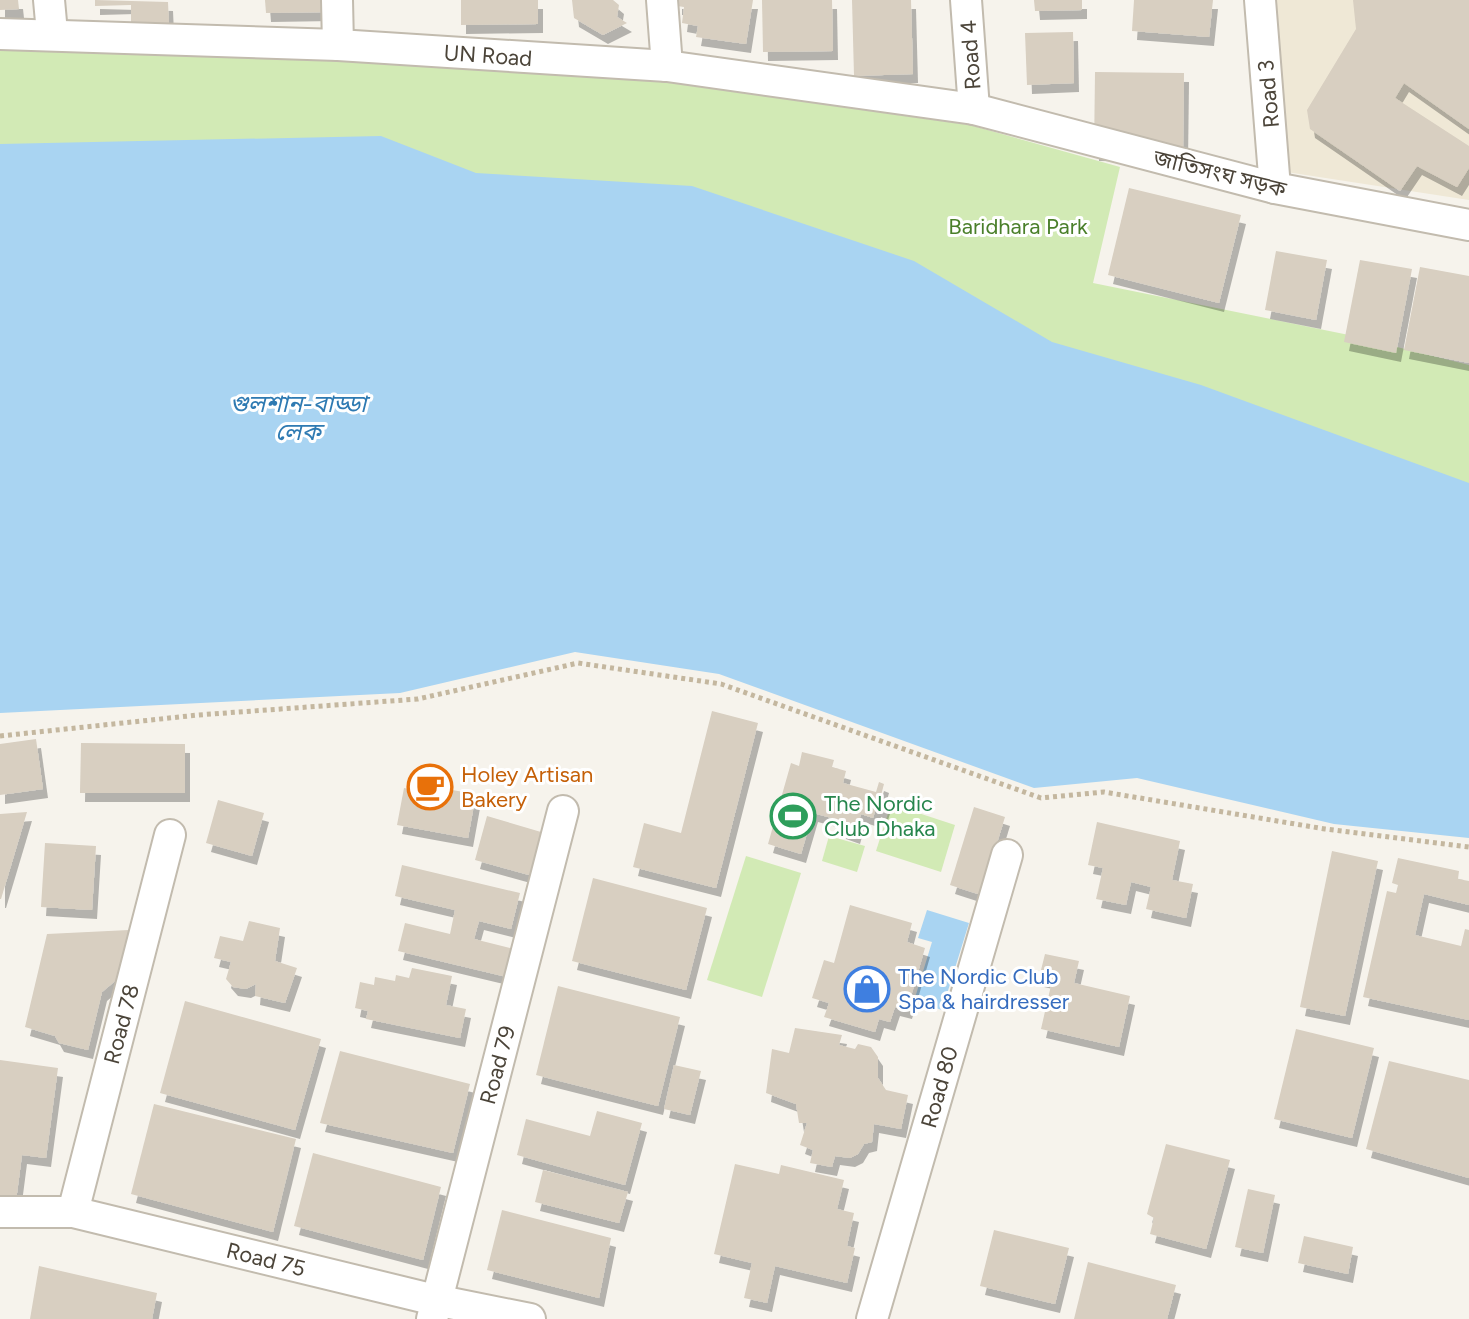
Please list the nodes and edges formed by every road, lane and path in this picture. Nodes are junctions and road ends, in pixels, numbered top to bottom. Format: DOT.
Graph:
graph roads {
  1 [pos="49,0"];
  2 [pos="337,0"];
  3 [pos="662,0"];
  4 [pos="966,0"];
  5 [pos="1260,0"];
  6 [pos="52,33"];
  7 [pos="0,34"];
  8 [pos="338,45"];
  9 [pos="667,66"];
  10 [pos="974,109"];
  11 [pos="1275,188"];
  12 [pos="1469,225"];
  13 [pos="0,736"];
  14 [pos="563,811"];
  15 [pos="170,835"];
  16 [pos="1469,847"];
  17 [pos="1007,855"];
  18 [pos="0,1212"];
  19 [pos="73,1212"];
  20 [pos="433,1310"];
  21 [pos="530,1319"];
  22 [pos="872,1319"];
  1 -- 6 [label="street"];
  2 -- 8 [label="street"];
  3 -- 9 [label="street"];
  4 -- 10 [label="street, Road 4"];
  5 -- 11 [label="street, Road 3"];
  6 -- 7 [label="street, UN Road"];
  6 -- 8 [label="street, UN Road"];
  8 -- 9 [label="street, UN Road"];
  9 -- 10 [label="street, UN Road"];
  10 -- 11 [label="street, জাতিসংঘ সড়ক"];
  11 -- 12 [label="street, জাতিসংঘ সড়ক"];
  13 -- 16 [label="path"];
  14 -- 20 [label="street, Road 79"];
  15 -- 19 [label="street, Road 78"];
  17 -- 22 [label="street, Road 80"];
  18 -- 19 [label="street, Road 75"];
  19 -- 20 [label="street, Road 75"];
  20 -- 21 [label="street, Road 75"];
}
